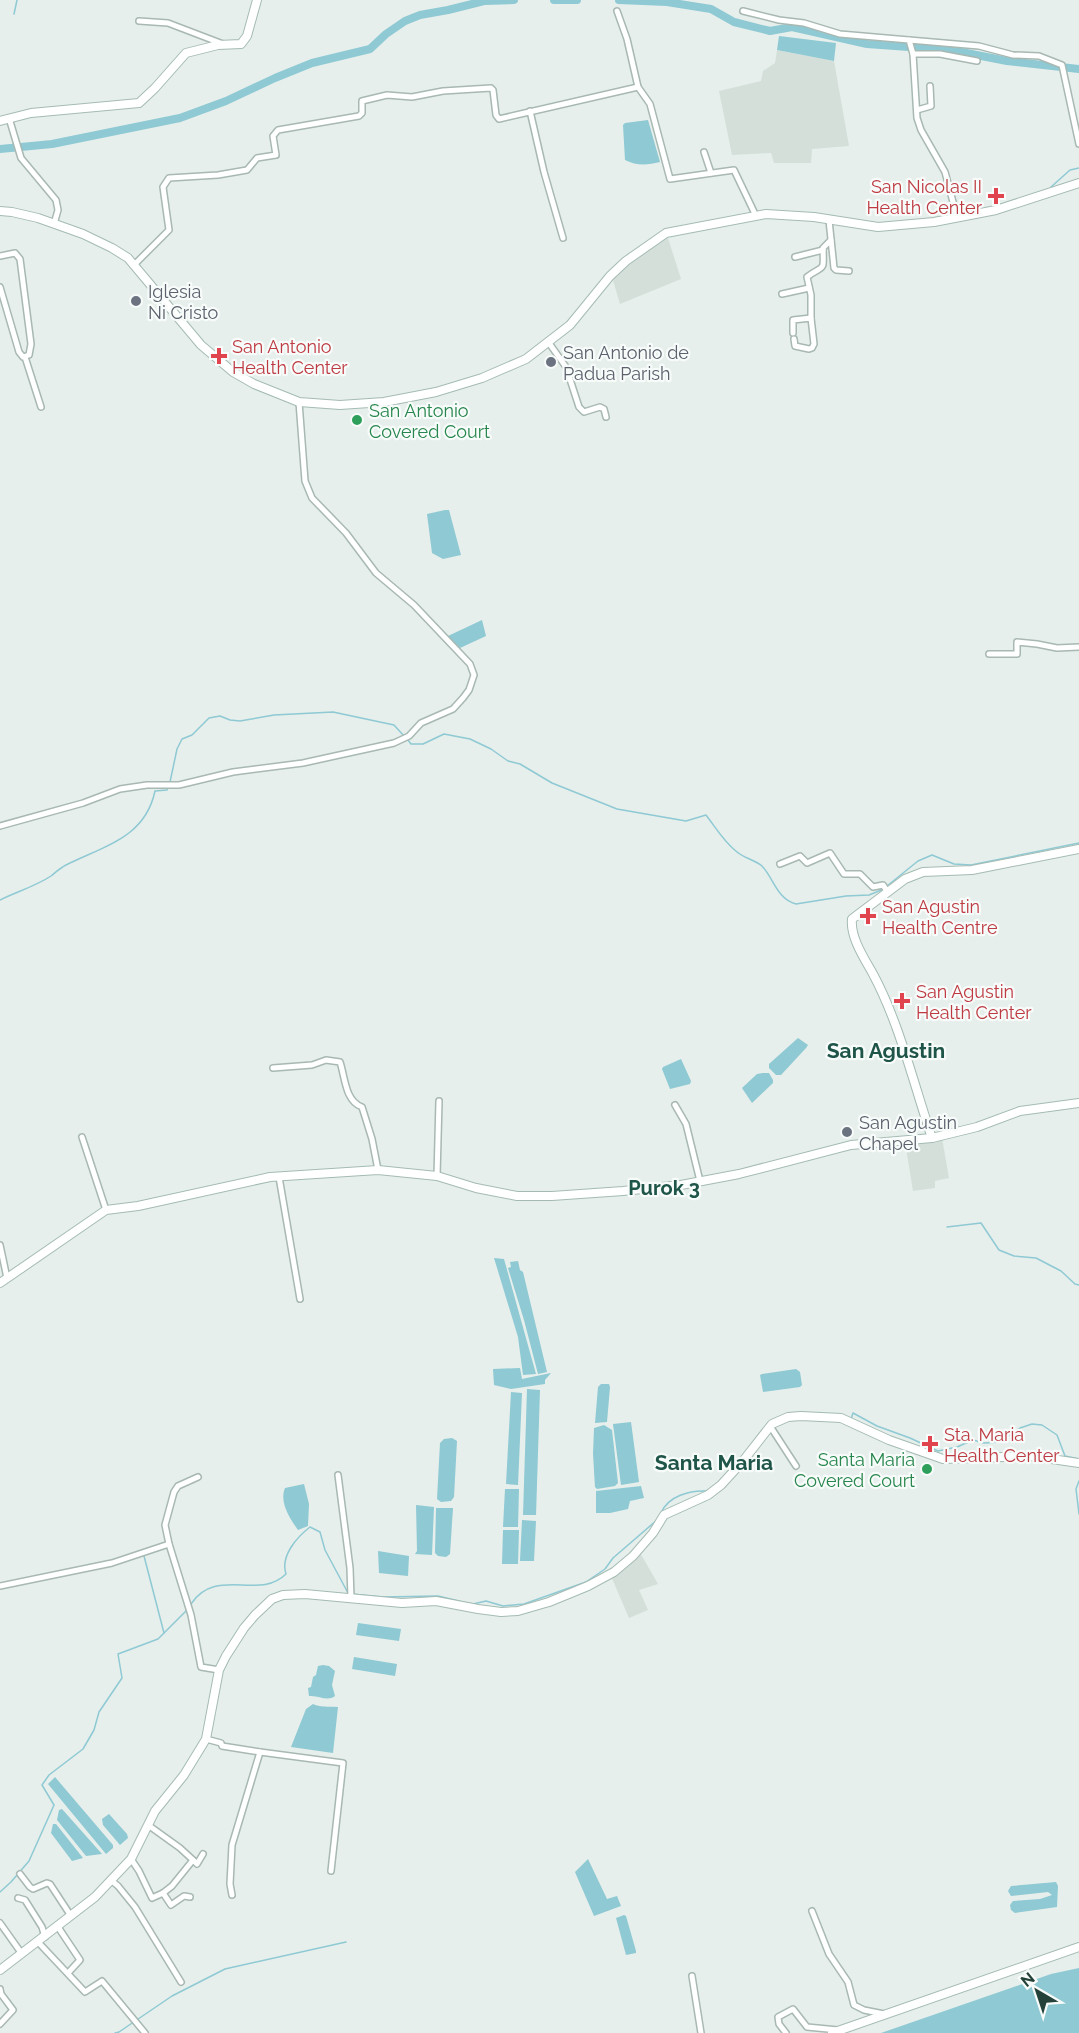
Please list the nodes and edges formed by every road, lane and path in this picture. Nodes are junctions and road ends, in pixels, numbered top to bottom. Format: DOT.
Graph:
graph roads {
  1 [pos="257,0"];
  2 [pos="617,11"];
  3 [pos="743,12"];
  4 [pos="139,21"];
  5 [pos="909,41"];
  6 [pos="224,44"];
  7 [pos="912,52"];
  8 [pos="977,61"];
  9 [pos="930,86"];
  10 [pos="638,87"];
  11 [pos="917,110"];
  12 [pos="530,111"];
  13 [pos="9,118"];
  14 [pos="0,121"];
  15 [pos="1079,144"];
  16 [pos="704,152"];
  17 [pos="711,173"];
  18 [pos="1079,183"];
  19 [pos="0,211"];
  20 [pos="756,216"];
  21 [pos="957,217"];
  22 [pos="829,220"];
  23 [pos="54,224"];
  24 [pos="563,238"];
  25 [pos="831,240"];
  26 [pos="823,250"];
  27 [pos="0,256"];
  28 [pos="795,256"];
  29 [pos="134,265"];
  30 [pos="849,271"];
  31 [pos="0,287"];
  32 [pos="809,288"];
  33 [pos="782,294"];
  34 [pos="811,318"];
  35 [pos="549,343"];
  36 [pos="25,357"];
  37 [pos="299,402"];
  38 [pos="41,407"];
  39 [pos="606,417"];
  40 [pos="1079,647"];
  41 [pos="989,654"];
  42 [pos="0,826"];
  43 [pos="1079,849"];
  44 [pos="780,864"];
  45 [pos="885,888"];
  46 [pos="273,1068"];
  47 [pos="440,1101"];
  48 [pos="1079,1103"];
  49 [pos="675,1105"];
  50 [pos="82,1137"];
  51 [pos="932,1138"];
  52 [pos="378,1170"];
  53 [pos="437,1176"];
  54 [pos="279,1177"];
  55 [pos="700,1181"];
  56 [pos="106,1210"];
  57 [pos="0,1245"];
  58 [pos="4,1280"];
  59 [pos="300,1299"];
  60 [pos="770,1425"];
  61 [pos="1078,1463"];
  62 [pos="796,1466"];
  63 [pos="338,1475"];
  64 [pos="198,1477"];
  65 [pos="169,1544"];
  66 [pos="0,1586"];
  67 [pos="351,1598"];
  68 [pos="219,1670"];
  69 [pos="206,1739"];
  70 [pos="260,1752"];
  71 [pos="148,1825"];
  72 [pos="202,1854"];
  73 [pos="131,1859"];
  74 [pos="193,1860"];
  75 [pos="331,1870"];
  76 [pos="21,1874"];
  77 [pos="112,1881"];
  78 [pos="163,1893"];
  79 [pos="232,1895"];
  80 [pos="18,1898"];
  81 [pos="190,1898"];
  82 [pos="812,1911"];
  83 [pos="71,1916"];
  84 [pos="0,1923"];
  85 [pos="58,1927"];
  86 [pos="45,1937"];
  87 [pos="38,1942"];
  88 [pos="1079,1947"];
  89 [pos="22,1954"];
  90 [pos="0,1971"];
  91 [pos="68,1973"];
  92 [pos="692,1976"];
  93 [pos="181,1982"];
  94 [pos="0,1989"];
  95 [pos="885,2014"];
  96 [pos="0,2024"];
  97 [pos="836,2032"];
  98 [pos="144,2033"];
  99 [pos="701,2033"];
  100 [pos="786,2033"];
  1 -- 6 [label="street"];
  2 -- 10 [label="street"];
  3 -- 5 [label="street"];
  4 -- 6 [label="street"];
  5 -- 7 [label="street"];
  5 -- 15 [label="street"];
  6 -- 13 [label="street"];
  7 -- 8 [label="street"];
  7 -- 11 [label="street"];
  9 -- 11 [label="street"];
  10 -- 12 [label="street"];
  10 -- 17 [label="street"];
  11 -- 21 [label="street"];
  12 -- 24 [label="street"];
  12 -- 29 [label="street"];
  13 -- 14 [label="street"];
  13 -- 23 [label="street"];
  16 -- 17 [label="street"];
  17 -- 20 [label="street"];
  18 -- 21 [label="street"];
  19 -- 23 [label="street"];
  20 -- 22 [label="street"];
  20 -- 35 [label="street"];
  21 -- 22 [label="street"];
  22 -- 25 [label="street"];
  23 -- 29 [label="street"];
  25 -- 26 [label="street"];
  25 -- 30 [label="street"];
  26 -- 28 [label="street"];
  26 -- 32 [label="street"];
  27 -- 36 [label="street"];
  29 -- 37 [label="street"];
  31 -- 36 [label="street"];
  32 -- 33 [label="street"];
  32 -- 34 [label="street"];
  34 -- 34 [label="street"];
  35 -- 37 [label="street"];
  35 -- 39 [label="street"];
  36 -- 38 [label="street"];
  37 -- 42 [label="street"];
  40 -- 41 [label="street"];
  43 -- 45 [label="street"];
  44 -- 45 [label="street"];
  45 -- 51 [label="street"];
  46 -- 52 [label="street"];
  47 -- 53 [label="street"];
  48 -- 51 [label="street"];
  49 -- 55 [label="street"];
  50 -- 56 [label="street"];
  51 -- 55 [label="street"];
  52 -- 53 [label="street"];
  52 -- 54 [label="street"];
  53 -- 55 [label="street"];
  54 -- 56 [label="street"];
  54 -- 59 [label="street"];
  56 -- 58 [label="street"];
  57 -- 58 [label="street"];
  60 -- 61 [label="street"];
  60 -- 62 [label="street"];
  60 -- 67 [label="street"];
  63 -- 67 [label="street"];
  64 -- 65 [label="street"];
  65 -- 66 [label="street"];
  65 -- 68 [label="street"];
  67 -- 68 [label="street"];
  68 -- 69 [label="street"];
  69 -- 70 [label="street"];
  69 -- 71 [label="street"];
  70 -- 75 [label="street"];
  70 -- 79 [label="street"];
  71 -- 73 [label="street"];
  71 -- 74 [label="street"];
  72 -- 74 [label="street"];
  73 -- 77 [label="street"];
  73 -- 78 [label="street"];
  74 -- 78 [label="street"];
  76 -- 83 [label="street"];
  77 -- 83 [label="street"];
  77 -- 93 [label="street"];
  78 -- 81 [label="street"];
  80 -- 86 [label="street"];
  82 -- 95 [label="street"];
  83 -- 85 [label="street"];
  84 -- 89 [label="street"];
  85 -- 86 [label="street"];
  85 -- 91 [label="street"];
  86 -- 87 [label="street"];
  87 -- 89 [label="street"];
  87 -- 91 [label="street"];
  88 -- 95 [label="street"];
  89 -- 90 [label="street"];
  91 -- 98 [label="street"];
  92 -- 99 [label="street"];
  94 -- 96 [label="street"];
  95 -- 97 [label="street"];
  97 -- 100 [label="street"];
}
